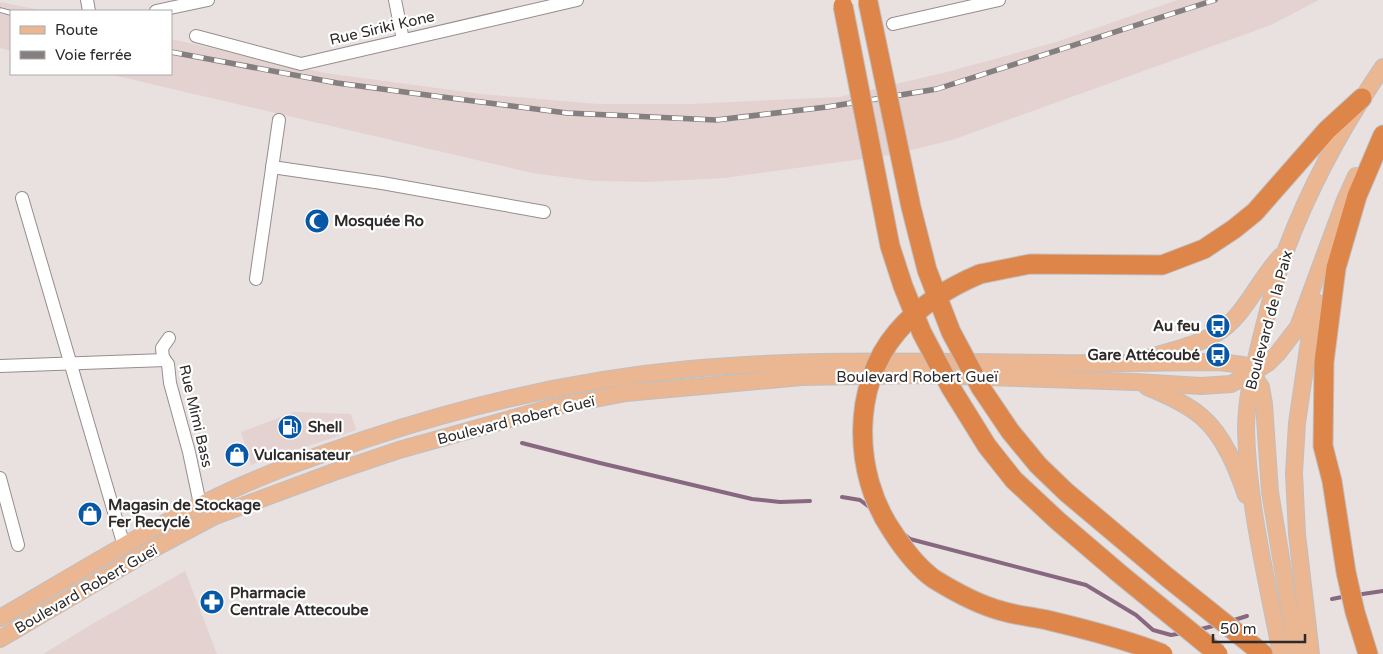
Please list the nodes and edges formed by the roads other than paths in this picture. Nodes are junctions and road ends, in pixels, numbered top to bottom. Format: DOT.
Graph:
graph roads {
  1 [pos="208,0"];
  2 [pos="395,0"];
  3 [pos="577,0"];
  4 [pos="999,0"];
  5 [pos="868,1"];
  6 [pos="191,2"];
  7 [pos="842,3"];
  8 [pos="160,10"];
  9 [pos="893,24"];
  10 [pos="196,36"];
  11 [pos="403,40"];
  12 [pos="1383,67"];
  13 [pos="1362,98"];
  14 [pos="279,120"];
  15 [pos="1383,130"];
  16 [pos="1383,135"];
  17 [pos="272,167"];
  18 [pos="22,198"];
  19 [pos="544,212"];
  20 [pos="1329,243"];
  21 [pos="1286,250"];
  22 [pos="256,279"];
  23 [pos="169,338"];
  24 [pos="165,360"];
  25 [pos="1135,362"];
  26 [pos="70,364"];
  27 [pos="0,366"];
  28 [pos="1252,373"];
  29 [pos="1136,382"];
  30 [pos="0,478"];
  31 [pos="200,504"];
  32 [pos="1257,522"];
  33 [pos="18,545"];
  34 [pos="124,546"];
  35 [pos="0,618"];
  36 [pos="0,639"];
  37 [pos="1163,654"];
  38 [pos="1218,654"];
  39 [pos="1263,654"];
  40 [pos="1281,654"];
  41 [pos="1297,654"];
  42 [pos="1311,654"];
  43 [pos="1368,654"];
  1 -- 6 [label="street"];
  2 -- 11 [label="street"];
  3 -- 11 [label="street, Rue Siriki Kone"];
  4 -- 9 [label="street"];
  5 -- 39 [label="highway, bridge"];
  6 -- 8 [label="street"];
  7 -- 38 [label="highway, bridge"];
  10 -- 11 [label="street, Rue Siriki Kone"];
  12 -- 13 [label="main road, Boulevard de la Paix"];
  13 -- 21 [label="main road, Boulevard de la Paix"];
  13 -- 37 [label="highway, bridge"];
  14 -- 17 [label="street"];
  15 -- 20 [label="main road, Boulevard de la Paix"];
  16 -- 43 [label="highway"];
  17 -- 19 [label="street"];
  17 -- 22 [label="street"];
  18 -- 26 [label="street"];
  20 -- 28 [label="main road, Boulevard de la Paix"];
  20 -- 42 [label="main road, Boulevard de la Paix"];
  21 -- 25 [label="main road, Boulevard Robert Gueï"];
  21 -- 28 [label="main road, Boulevard de la Paix"];
  23 -- 24 [label="street, Rue Mimi Bass"];
  24 -- 26 [label="street"];
  24 -- 31 [label="street, Rue Mimi Bass"];
  25 -- 28 [label="main road, Boulevard Robert Gueï"];
  25 -- 31 [label="main road, Boulevard Robert Gueï"];
  26 -- 27 [label="street"];
  26 -- 34 [label="street"];
  28 -- 29 [label="main road, Boulevard Robert Gueï"];
  28 -- 32 [label="main road, Boulevard de la Paix"];
  28 -- 41 [label="main road"];
  29 -- 32 [label="main road, Boulevard Robert Gueï"];
  29 -- 36 [label="main road, Boulevard Robert Gueï"];
  30 -- 33 [label="street"];
  31 -- 34 [label="main road, Boulevard Robert Gueï"];
  32 -- 40 [label="main road, Boulevard de la Paix"];
  34 -- 35 [label="main road, Boulevard Robert Gueï"];
}
